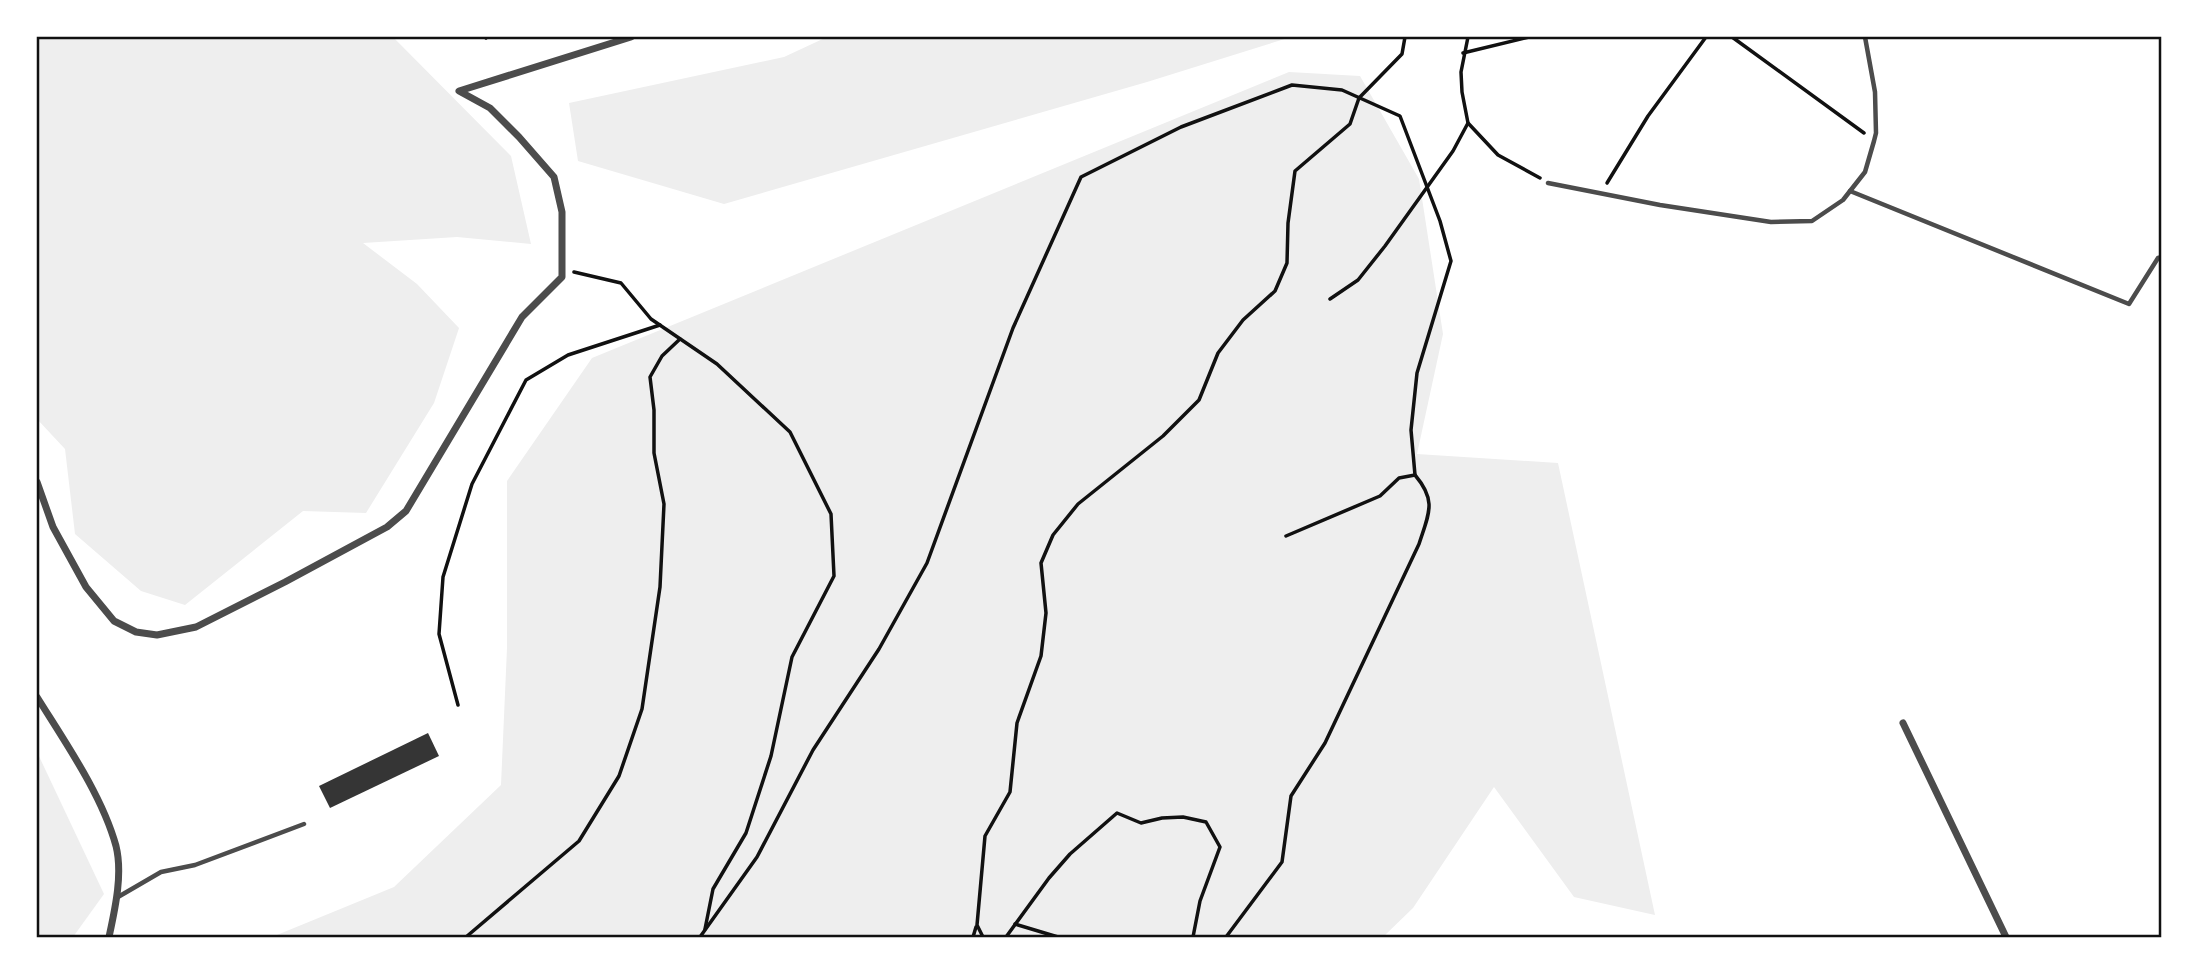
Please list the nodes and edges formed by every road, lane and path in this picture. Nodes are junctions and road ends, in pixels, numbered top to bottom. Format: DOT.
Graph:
graph roads {
  1 [pos="631,37"];
  2 [pos="1405,37"];
  3 [pos="1468,37"];
  4 [pos="1529,37"];
  5 [pos="1706,37"];
  6 [pos="1732,37"];
  7 [pos="1865,37"];
  8 [pos="1464,52"];
  9 [pos="1359,98"];
  10 [pos="1468,123"];
  11 [pos="1874,141"];
  12 [pos="1548,183"];
  13 [pos="1427,187"];
  14 [pos="1850,191"];
  15 [pos="1601,193"];
  16 [pos="2162,257"];
  17 [pos="562,269"];
  18 [pos="1330,299"];
  19 [pos="660,325"];
  20 [pos="680,339"];
  21 [pos="1415,475"];
  22 [pos="37,482"];
  23 [pos="1286,536"];
  24 [pos="37,697"];
  25 [pos="458,705"];
  26 [pos="1903,723"];
  27 [pos="304,824"];
  28 [pos="118,897"];
  29 [pos="1015,924"];
  30 [pos="977,925"];
  31 [pos="705,931"];
  32 [pos="109,937"];
  33 [pos="466,937"];
  34 [pos="701,937"];
  35 [pos="973,937"];
  36 [pos="983,937"];
  37 [pos="1006,937"];
  38 [pos="1058,937"];
  39 [pos="1193,937"];
  40 [pos="1226,937"];
  41 [pos="2006,937"];
  1 -- 17 [label="street"];
  2 -- 9 [label="path"];
  3 -- 8 [label="path"];
  4 -- 8 [label="path"];
  5 -- 15 [label="path"];
  6 -- 11 [label="path"];
  7 -- 11 [label="lane"];
  8 -- 10 [label="path"];
  9 -- 13 [label="path"];
  9 -- 30 [label="path"];
  9 -- 31 [label="path"];
  10 -- 12 [label="path"];
  10 -- 13 [label="path"];
  11 -- 14 [label="lane"];
  12 -- 15 [label="lane"];
  13 -- 18 [label="path"];
  13 -- 21 [label="path"];
  14 -- 15 [label="lane"];
  14 -- 16 [label="lane"];
  17 -- 19 [label="path"];
  17 -- 22 [label="street"];
  19 -- 20 [label="path"];
  19 -- 25 [label="path"];
  20 -- 31 [label="path"];
  20 -- 33 [label="path"];
  21 -- 23 [label="path"];
  21 -- 40 [label="path"];
  24 -- 28 [label="street"];
  26 -- 41 [label="street"];
  27 -- 28 [label="lane"];
  28 -- 32 [label="street"];
  29 -- 37 [label="path"];
  29 -- 38 [label="path"];
  29 -- 39 [label="path"];
  30 -- 35 [label="path"];
  30 -- 36 [label="path"];
  31 -- 34 [label="path"];
}
